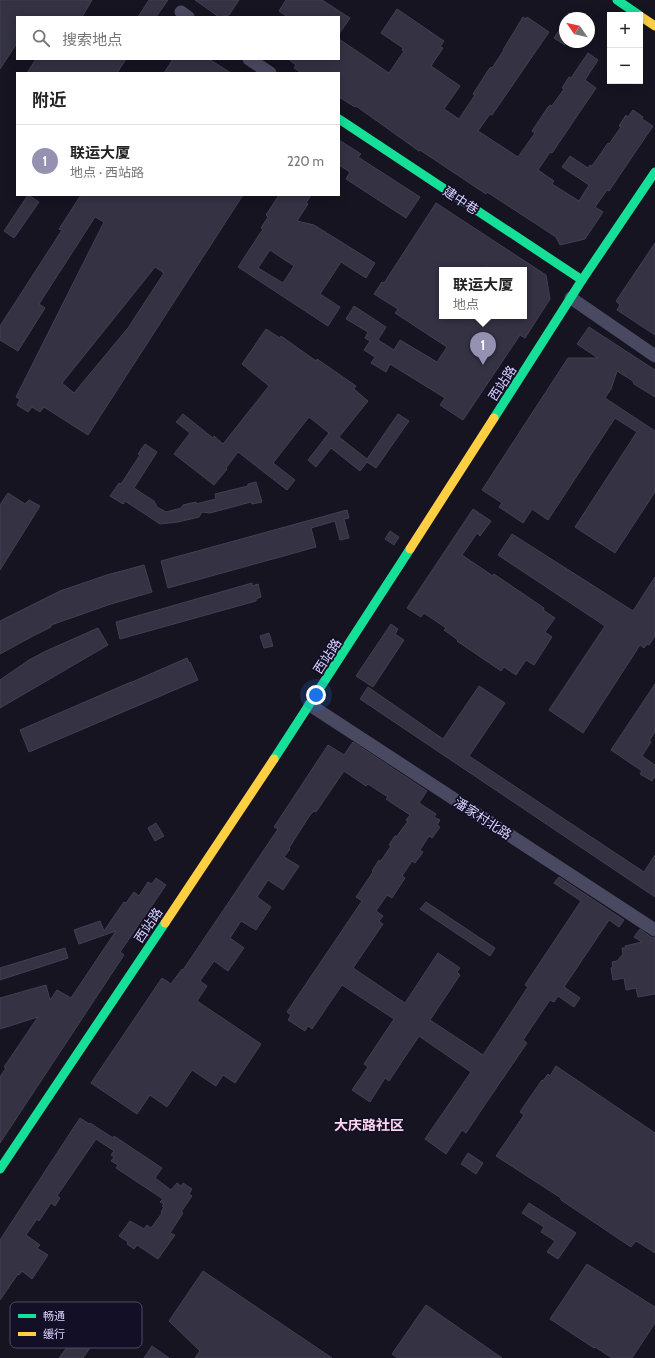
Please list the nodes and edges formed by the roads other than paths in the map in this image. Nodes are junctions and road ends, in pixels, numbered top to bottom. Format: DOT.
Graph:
graph roads {
  1 [pos="617,0"];
  2 [pos="635,12"];
  3 [pos="643,17"];
  4 [pos="655,26"];
  5 [pos="250,60"];
  6 [pos="268,72"];
  7 [pos="340,120"];
  8 [pos="655,172"];
  9 [pos="582,280"];
  10 [pos="572,298"];
  11 [pos="655,356"];
  12 [pos="310,706"];
  13 [pos="655,930"];
  14 [pos="0,1169"];
  1 -- 2 [label="street"];
  3 -- 4 [label="street"];
  5 -- 6 [label="street"];
  7 -- 9 [label="street, 建中巷"];
  8 -- 9 [label="street, 西站路"];
  9 -- 10 [label="street, 西站路"];
  10 -- 11 [label="street"];
  10 -- 12 [label="street, 西站路"];
  12 -- 13 [label="street, 潘家村北路"];
  12 -- 14 [label="street, 西站路"];
}
